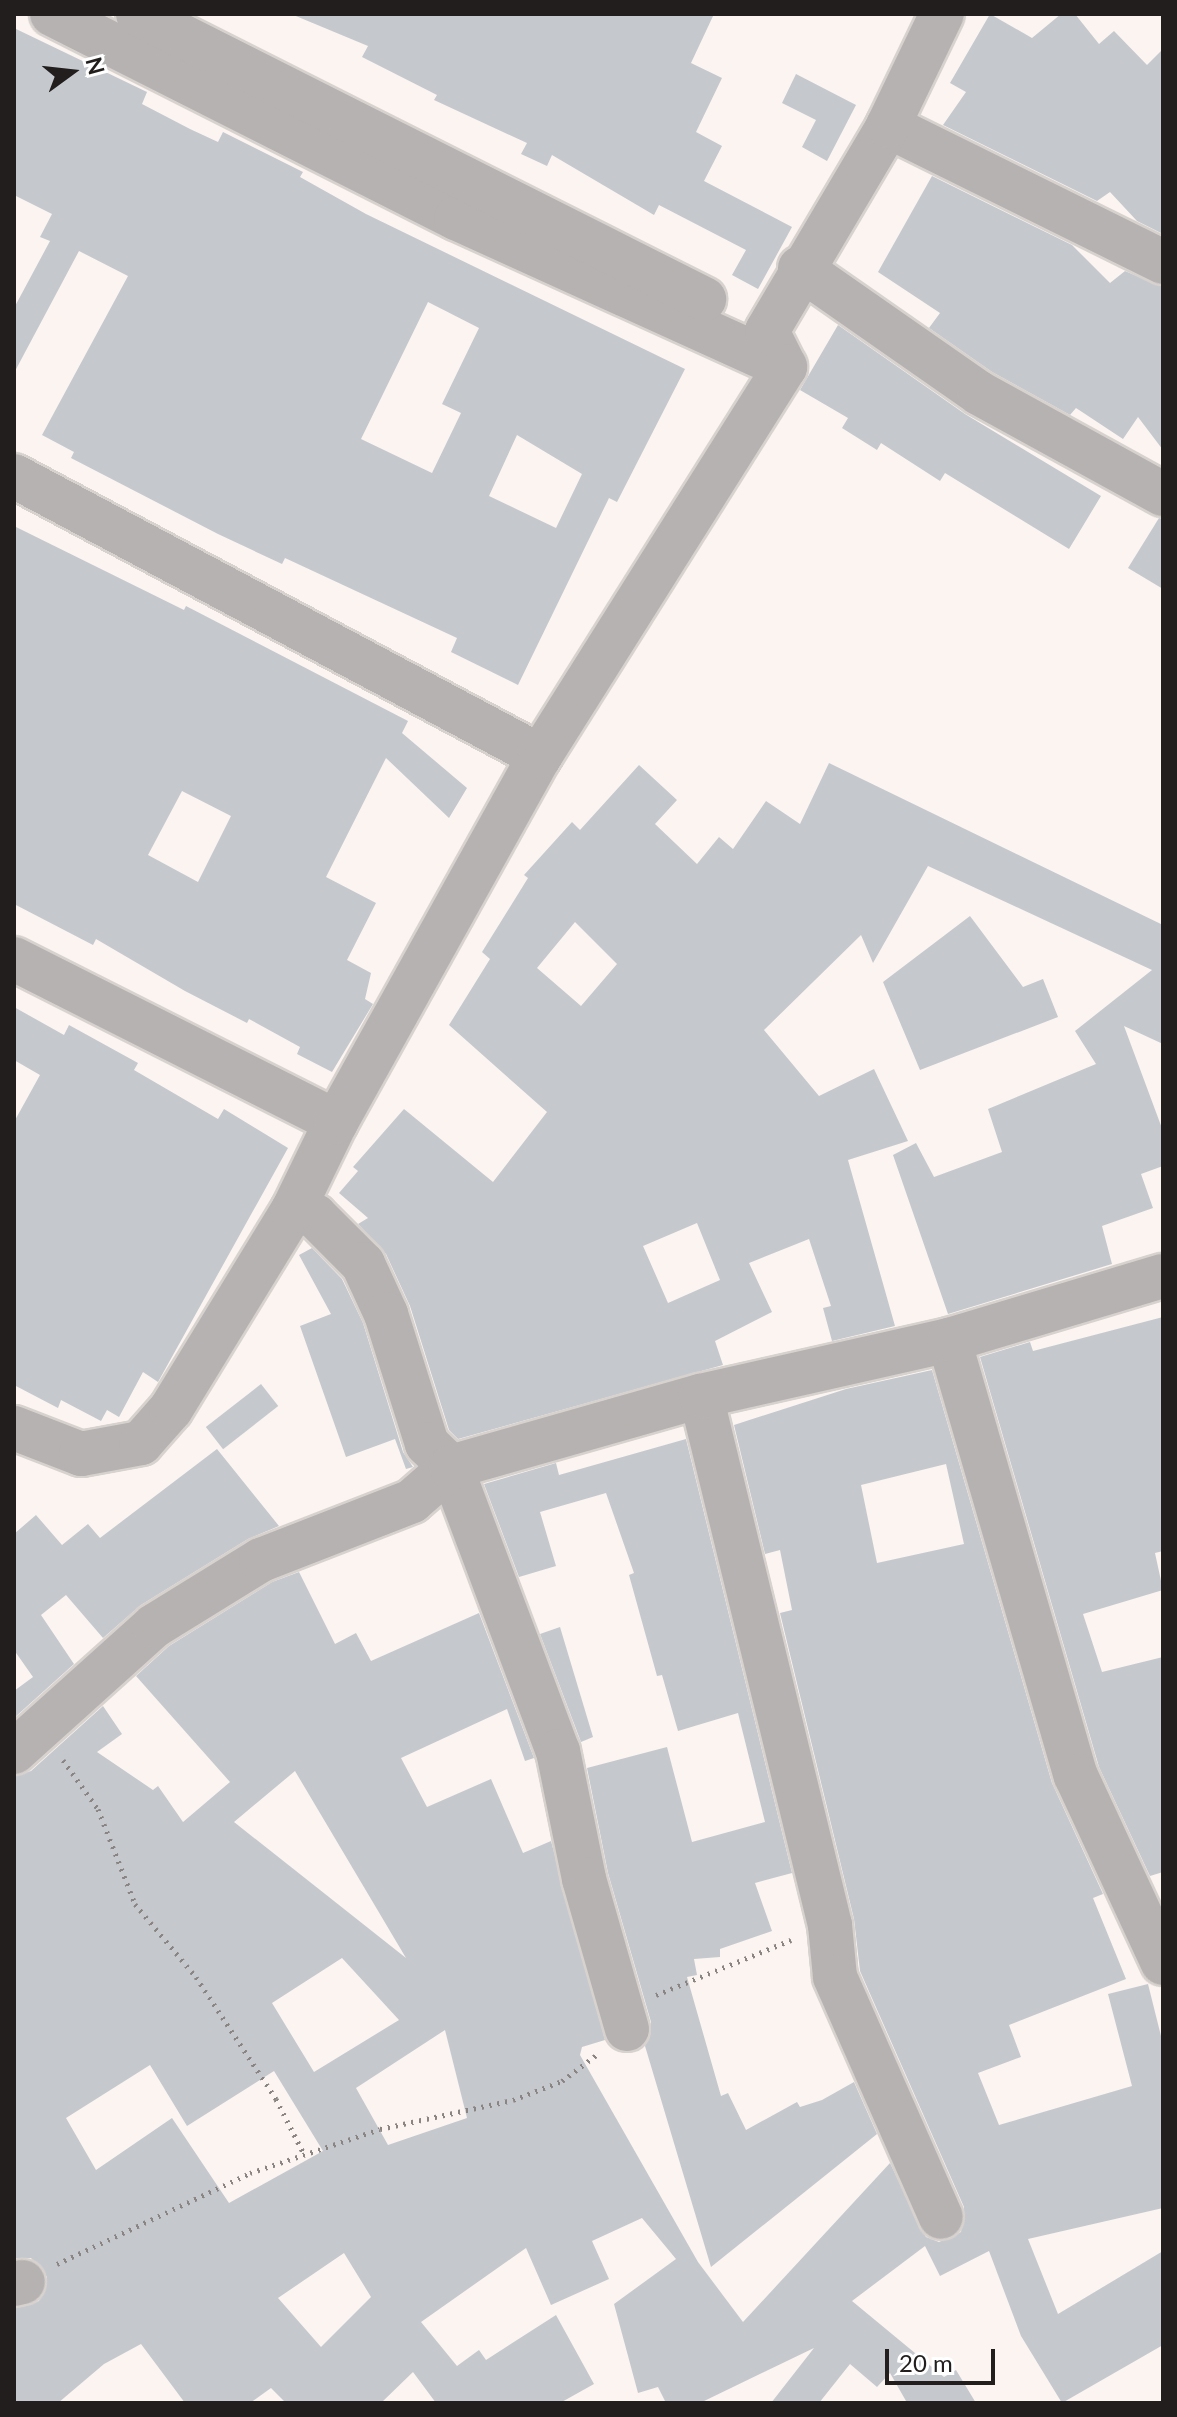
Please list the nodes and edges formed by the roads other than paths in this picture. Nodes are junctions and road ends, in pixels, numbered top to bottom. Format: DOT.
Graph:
graph roads {
  1 [pos="52,14"];
  2 [pos="138,14"];
  3 [pos="942,14"];
  4 [pos="888,126"];
  5 [pos="1163,262"];
  6 [pos="800,268"];
  7 [pos="776,349"];
  8 [pos="14,476"];
  9 [pos="1163,494"];
  10 [pos="540,756"];
  11 [pos="14,959"];
  12 [pos="336,1122"];
  13 [pos="293,1210"];
  14 [pos="1163,1276"];
  15 [pos="949,1340"];
  16 [pos="701,1396"];
  17 [pos="14,1428"];
  18 [pos="451,1467"];
  19 [pos="28,1741"];
  20 [pos="1163,1963"];
  21 [pos="627,2029"];
  22 [pos="941,2217"];
  1 -- 7 [label="street"];
  2 -- 7 [label="street"];
  3 -- 4 [label="street"];
  4 -- 5 [label="street"];
  4 -- 6 [label="street"];
  6 -- 7 [label="street"];
  6 -- 9 [label="street"];
  7 -- 10 [label="street"];
  8 -- 10 [label="street"];
  10 -- 12 [label="street"];
  11 -- 12 [label="street"];
  12 -- 13 [label="street"];
  13 -- 17 [label="street"];
  13 -- 18 [label="street"];
  14 -- 15 [label="street"];
  15 -- 16 [label="street"];
  15 -- 20 [label="street"];
  16 -- 18 [label="street"];
  16 -- 22 [label="street"];
  18 -- 19 [label="street"];
  18 -- 21 [label="street"];
}
